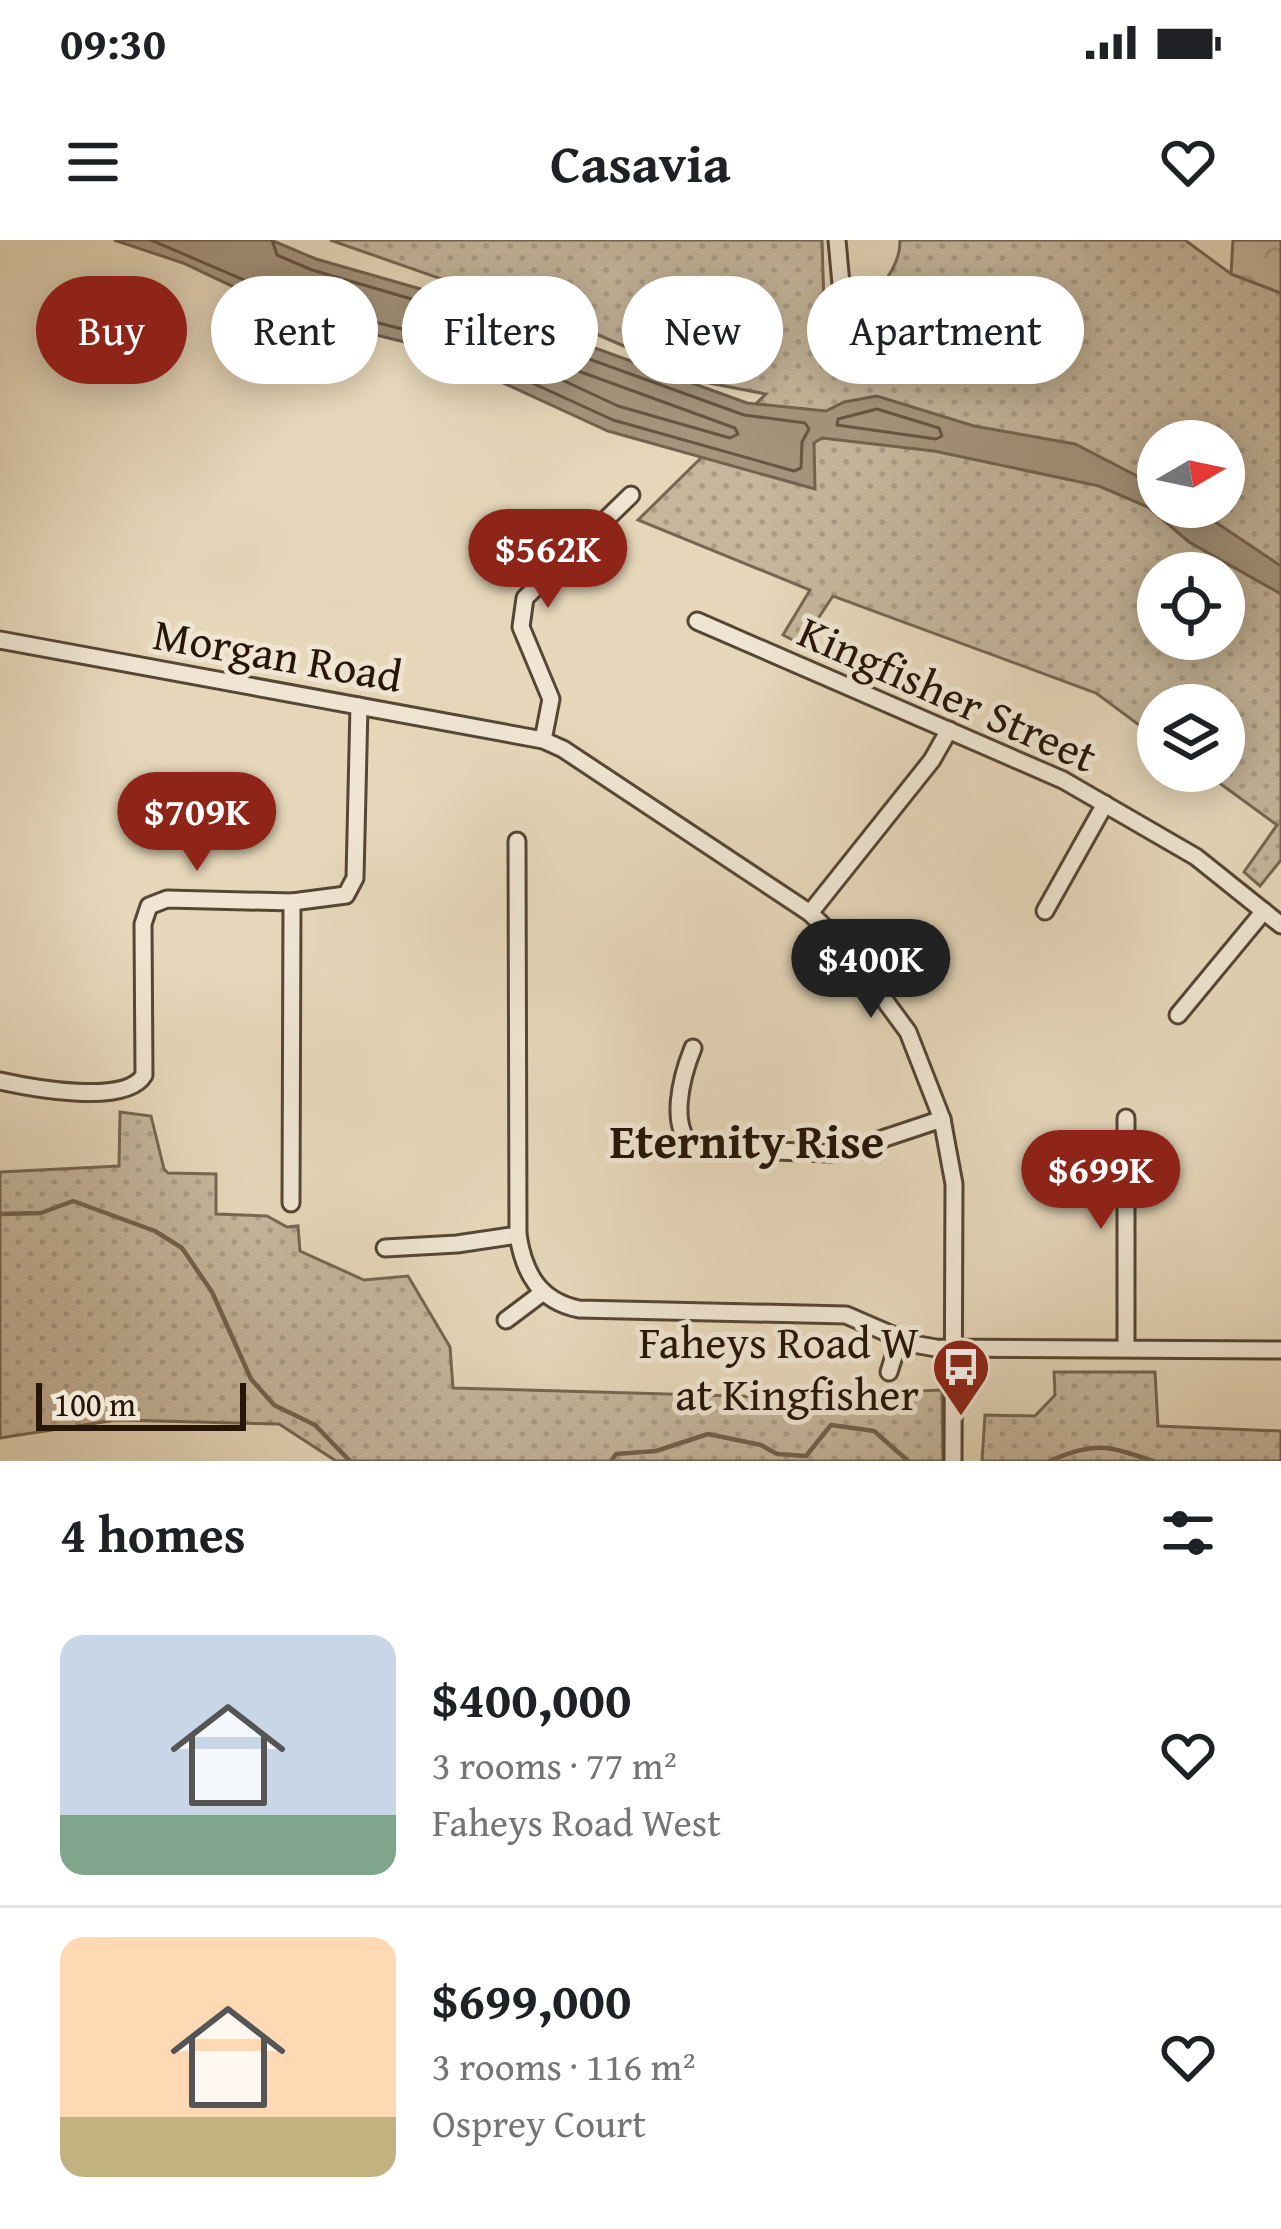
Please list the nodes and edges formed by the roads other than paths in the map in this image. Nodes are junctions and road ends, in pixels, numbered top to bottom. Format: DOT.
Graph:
graph roads {
  1 [pos="837,240"];
  2 [pos="840,276"];
  3 [pos="631,495"];
  4 [pos="698,621"];
  5 [pos="0,640"];
  6 [pos="359,706"];
  7 [pos="949,730"];
  8 [pos="543,740"];
  9 [pos="1105,804"];
  10 [pos="517,841"];
  11 [pos="292,902"];
  12 [pos="1045,911"];
  13 [pos="1264,911"];
  14 [pos="810,913"];
  15 [pos="1281,925"];
  16 [pos="1178,1015"];
  17 [pos="693,1048"];
  18 [pos="0,1081"];
  19 [pos="1126,1118"];
  20 [pos="943,1119"];
  21 [pos="291,1203"];
  22 [pos="518,1234"];
  23 [pos="385,1248"];
  24 [pos="542,1293"];
  25 [pos="506,1320"];
  26 [pos="900,1336"];
  27 [pos="1126,1347"];
  28 [pos="953,1348"];
  29 [pos="1281,1350"];
  30 [pos="889,1372"];
  31 [pos="953,1461"];
  1 -- 2 [label="street"];
  3 -- 8 [label="street"];
  4 -- 7 [label="street, Kingfisher Street"];
  5 -- 6 [label="street, Morgan Road"];
  6 -- 8 [label="street, Morgan Road"];
  6 -- 11 [label="street"];
  7 -- 9 [label="street, Kingfisher Street"];
  7 -- 14 [label="street"];
  8 -- 14 [label="street, Morgan Road"];
  9 -- 12 [label="street"];
  9 -- 13 [label="street, Kingfisher Street"];
  10 -- 22 [label="street"];
  11 -- 18 [label="street"];
  11 -- 21 [label="street"];
  13 -- 15 [label="street, Kingfisher Street"];
  13 -- 16 [label="street"];
  14 -- 20 [label="street, Morgan Road"];
  17 -- 20 [label="street"];
  19 -- 27 [label="street"];
  20 -- 28 [label="street, Morgan Road"];
  22 -- 23 [label="street"];
  22 -- 24 [label="street"];
  24 -- 25 [label="street"];
  24 -- 26 [label="street"];
  26 -- 28 [label="street"];
  26 -- 30 [label="street"];
  27 -- 28 [label="street"];
  27 -- 29 [label="street"];
  28 -- 31 [label="street, Morgan Road"];
}
